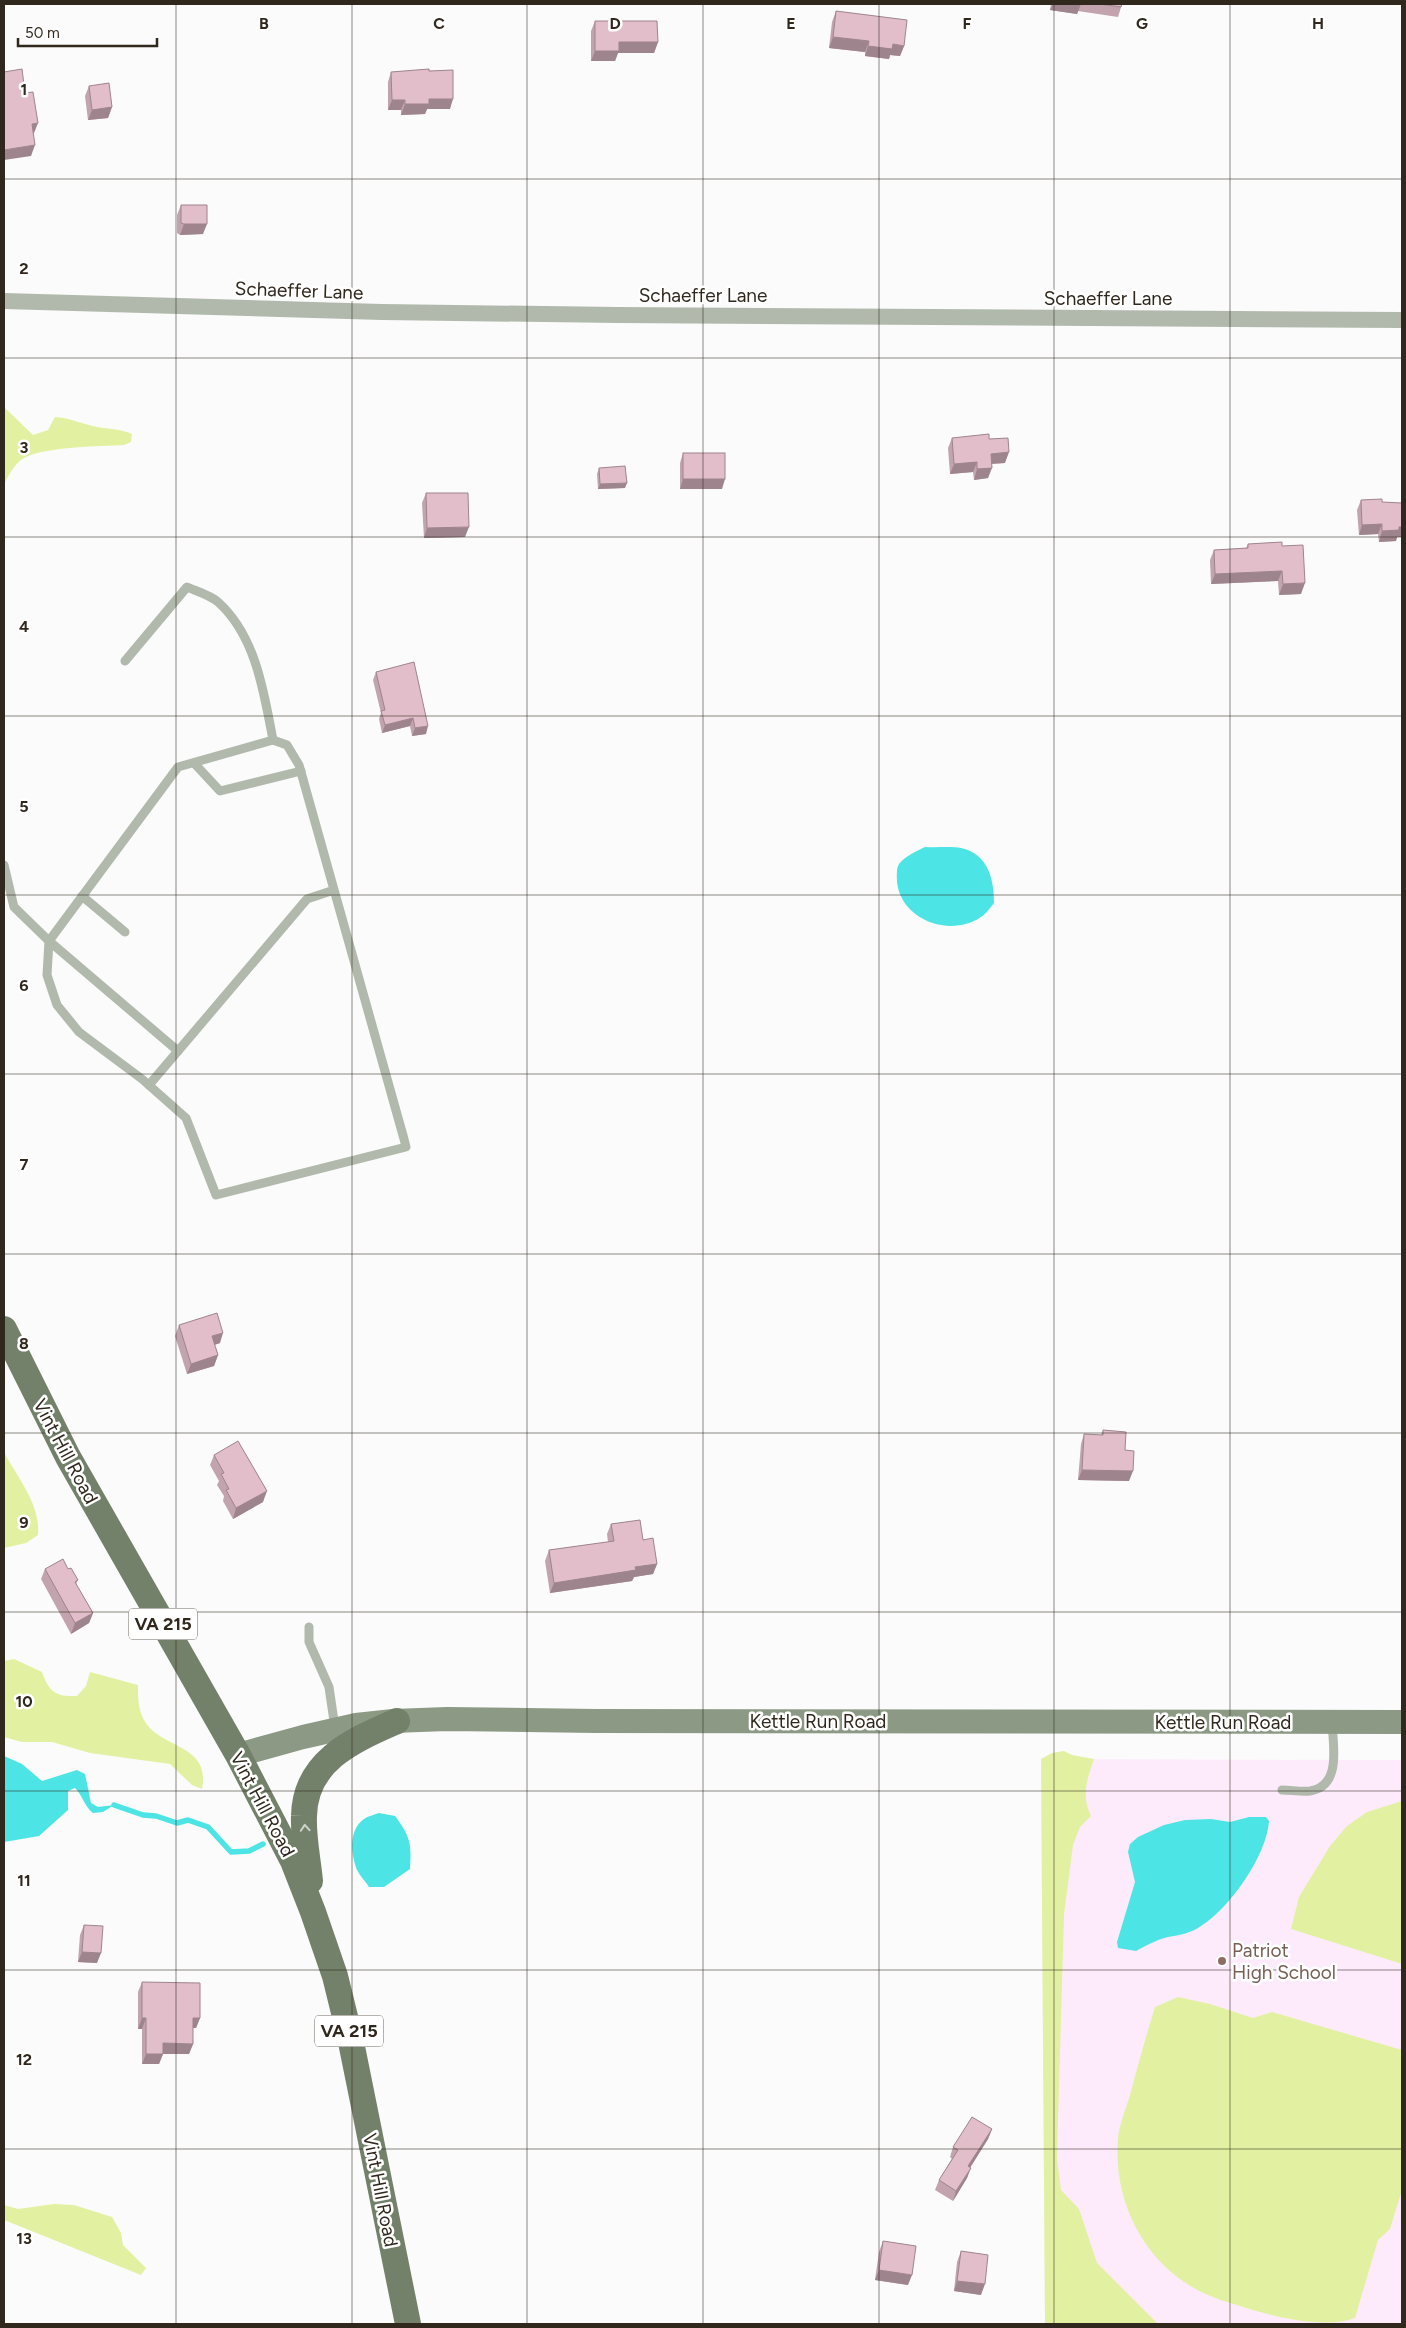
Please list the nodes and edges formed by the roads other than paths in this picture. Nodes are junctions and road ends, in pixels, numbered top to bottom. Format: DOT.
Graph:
graph roads {
  1 [pos="4,301"];
  2 [pos="1402,320"];
  3 [pos="125,661"];
  4 [pos="273,740"];
  5 [pos="194,763"];
  6 [pos="301,771"];
  7 [pos="4,865"];
  8 [pos="334,890"];
  9 [pos="82,896"];
  10 [pos="125,932"];
  11 [pos="49,941"];
  12 [pos="178,1051"];
  13 [pos="150,1085"];
  14 [pos="4,1328"];
  15 [pos="309,1627"];
  16 [pos="398,1721"];
  17 [pos="1332,1722"];
  18 [pos="1402,1722"];
  19 [pos="335,1728"];
  20 [pos="238,1755"];
  21 [pos="1282,1790"];
  22 [pos="314,1912"];
  23 [pos="408,2324"];
  1 -- 2 [label="street, Schaeffer Lane"];
  3 -- 4 [label="lane"];
  4 -- 5 [label="lane"];
  4 -- 6 [label="lane"];
  5 -- 6 [label="lane"];
  5 -- 9 [label="lane"];
  6 -- 8 [label="lane"];
  7 -- 11 [label="lane"];
  8 -- 12 [label="lane"];
  8 -- 13 [label="lane"];
  9 -- 10 [label="lane"];
  9 -- 11 [label="lane"];
  11 -- 12 [label="lane"];
  11 -- 13 [label="lane"];
  12 -- 13 [label="lane"];
  14 -- 20 [label="main road, Vint Hill Road / VA 215"];
  15 -- 19 [label="lane"];
  16 -- 17 [label="street, Kettle Run Road"];
  16 -- 19 [label="street, Kettle Run Road"];
  22 -- 16 [label="main road, one-way"];
  17 -- 18 [label="street, Kettle Run Road"];
  17 -- 21 [label="lane"];
  19 -- 20 [label="street, Kettle Run Road"];
  20 -- 22 [label="main road, Vint Hill Road / VA 215"];
  22 -- 23 [label="main road, Vint Hill Road / VA 215"];
}
